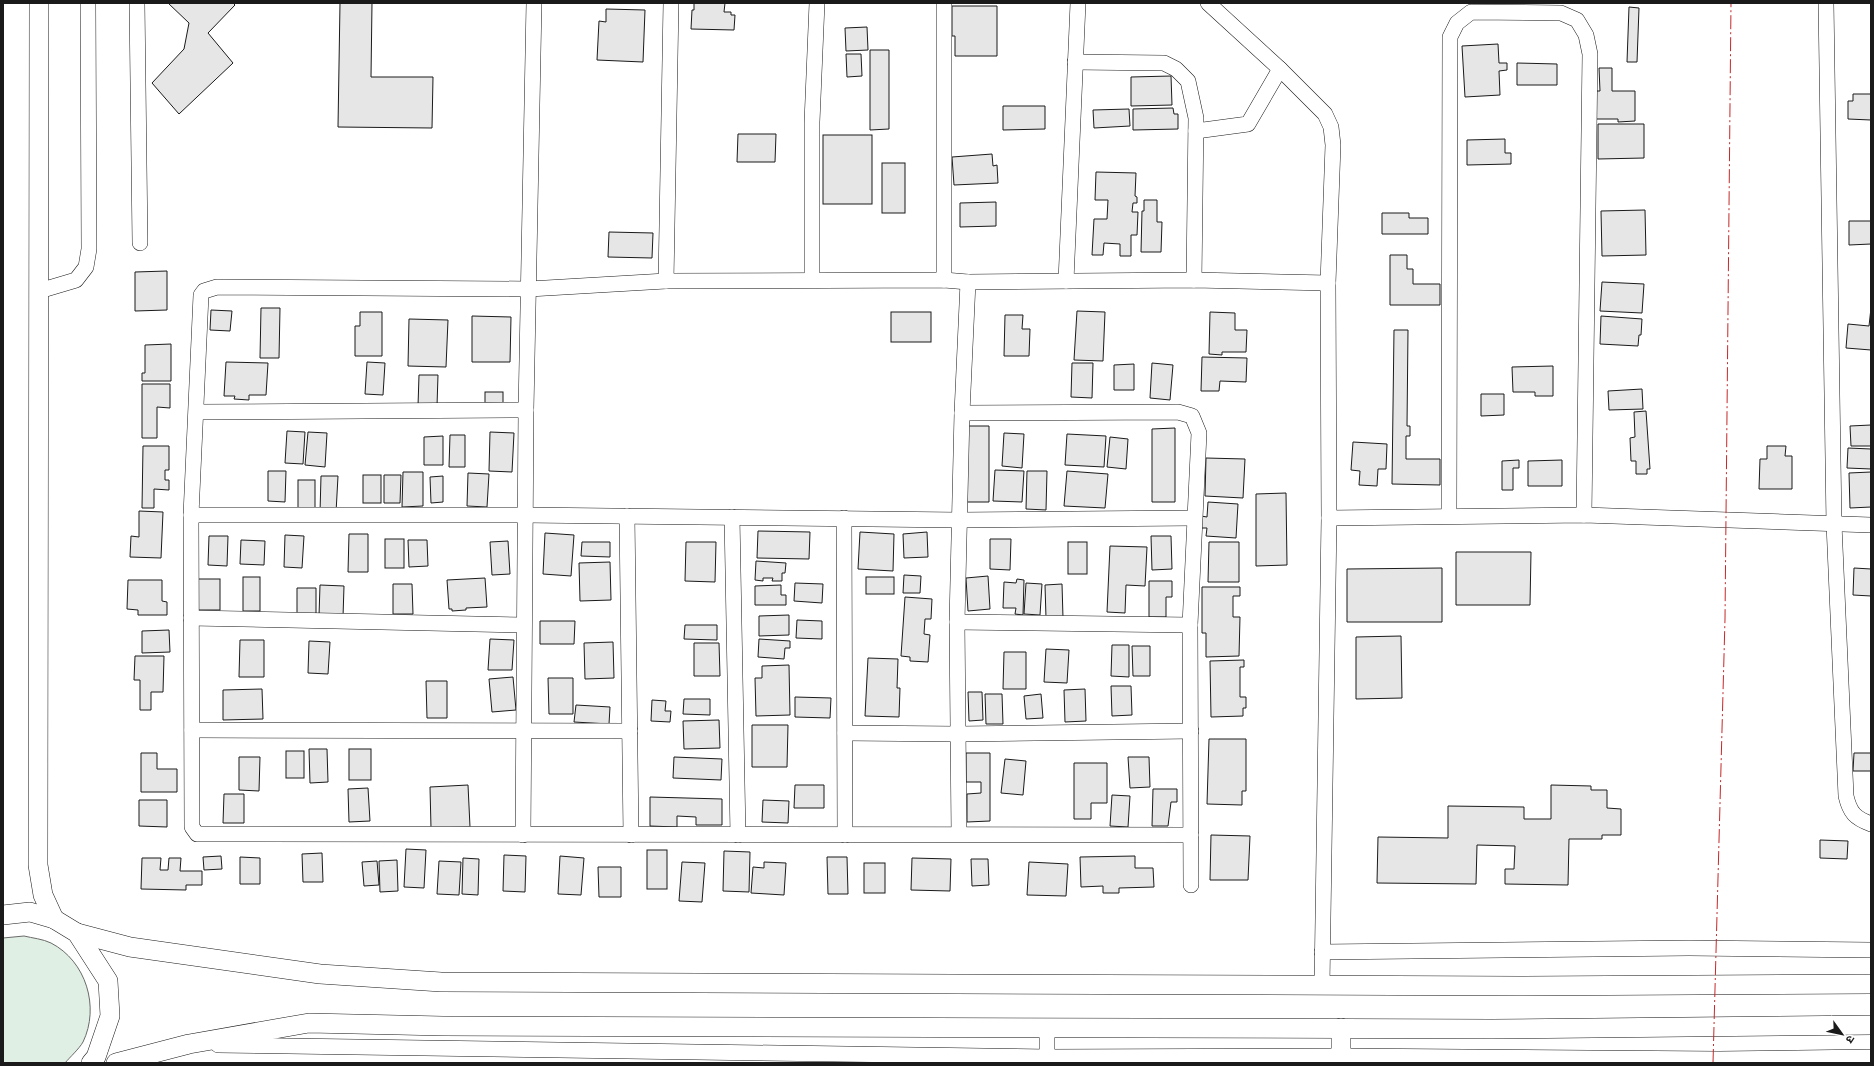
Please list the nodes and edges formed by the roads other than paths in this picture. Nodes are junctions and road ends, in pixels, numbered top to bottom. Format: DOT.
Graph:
graph roads {
  1 [pos="39,3"];
  2 [pos="88,3"];
  3 [pos="137,3"];
  4 [pos="534,3"];
  5 [pos="671,3"];
  6 [pos="817,3"];
  7 [pos="944,3"];
  8 [pos="1078,3"];
  9 [pos="1208,3"];
  10 [pos="1826,3"];
  11 [pos="1075,62"];
  12 [pos="1280,69"];
  13 [pos="1196,131"];
  14 [pos="140,243"];
  15 [pos="812,280"];
  16 [pos="944,280"];
  17 [pos="1194,280"];
  18 [pos="666,281"];
  19 [pos="1066,281"];
  20 [pos="968,282"];
  21 [pos="1328,283"];
  22 [pos="529,289"];
  23 [pos="39,291"];
  24 [pos="526,410"];
  25 [pos="197,412"];
  26 [pos="962,413"];
  27 [pos="191,515"];
  28 [pos="525,515"];
  29 [pos="1584,515"];
  30 [pos="627,516"];
  31 [pos="1449,516"];
  32 [pos="732,517"];
  33 [pos="844,518"];
  34 [pos="1194,518"];
  35 [pos="1329,518"];
  36 [pos="959,520"];
  37 [pos="1834,524"];
  38 [pos="1871,525"];
  39 [pos="191,618"];
  40 [pos="957,622"];
  41 [pos="524,625"];
  42 [pos="1190,625"];
  43 [pos="192,730"];
  44 [pos="524,731"];
  45 [pos="630,731"];
  46 [pos="1191,731"];
  47 [pos="844,733"];
  48 [pos="958,734"];
  49 [pos="1871,824"];
  50 [pos="959,834"];
  51 [pos="523,835"];
  52 [pos="631,835"];
  53 [pos="738,835"];
  54 [pos="845,835"];
  55 [pos="1191,835"];
  56 [pos="1191,885"];
  57 [pos="3,915"];
  58 [pos="54,919"];
  59 [pos="77,933"];
  60 [pos="1871,950"];
  61 [pos="1322,952"];
  62 [pos="1871,984"];
  63 [pos="1322,986"];
  64 [pos="1871,1025"];
  65 [pos="1047,1028"];
  66 [pos="1342,1028"];
  67 [pos="189,1044"];
  68 [pos="1342,1056"];
  69 [pos="1871,1057"];
  70 [pos="1047,1060"];
  71 [pos="1719,1061"];
  72 [pos="91,1063"];
  73 [pos="116,1063"];
  1 -- 23 [label="street"];
  2 -- 23 [label="street"];
  3 -- 14 [label="street"];
  4 -- 22 [label="street"];
  5 -- 18 [label="street"];
  6 -- 15 [label="street"];
  7 -- 16 [label="street"];
  8 -- 11 [label="street"];
  9 -- 12 [label="street"];
  10 -- 37 [label="street"];
  11 -- 13 [label="street"];
  11 -- 19 [label="street"];
  12 -- 13 [label="street"];
  12 -- 21 [label="street"];
  13 -- 17 [label="street"];
  15 -- 16 [label="street"];
  15 -- 18 [label="street"];
  16 -- 20 [label="street"];
  17 -- 19 [label="street"];
  17 -- 21 [label="street"];
  18 -- 22 [label="street"];
  19 -- 20 [label="street"];
  20 -- 26 [label="street"];
  21 -- 35 [label="street"];
  22 -- 24 [label="street"];
  22 -- 25 [label="street"];
  23 -- 58 [label="street"];
  24 -- 25 [label="street"];
  24 -- 28 [label="street"];
  25 -- 27 [label="street"];
  26 -- 34 [label="street"];
  26 -- 36 [label="street"];
  27 -- 28 [label="street"];
  27 -- 39 [label="street"];
  28 -- 30 [label="street"];
  28 -- 41 [label="street"];
  29 -- 31 [label="street"];
  29 -- 31 [label="street"];
  29 -- 37 [label="street"];
  30 -- 32 [label="street"];
  30 -- 45 [label="street"];
  31 -- 35 [label="street"];
  32 -- 33 [label="street"];
  32 -- 53 [label="street"];
  33 -- 36 [label="street"];
  33 -- 47 [label="street"];
  34 -- 36 [label="street"];
  34 -- 42 [label="street"];
  35 -- 61 [label="street"];
  36 -- 40 [label="street"];
  37 -- 38 [label="street"];
  37 -- 49 [label="street"];
  39 -- 41 [label="street"];
  39 -- 43 [label="street"];
  40 -- 42 [label="street"];
  40 -- 48 [label="street"];
  41 -- 44 [label="street"];
  42 -- 46 [label="street"];
  43 -- 44 [label="street"];
  43 -- 51 [label="street"];
  44 -- 45 [label="street"];
  44 -- 51 [label="street"];
  45 -- 52 [label="street"];
  46 -- 48 [label="street"];
  46 -- 55 [label="street"];
  47 -- 48 [label="street"];
  47 -- 54 [label="street"];
  48 -- 50 [label="street"];
  50 -- 54 [label="street"];
  50 -- 55 [label="street"];
  51 -- 52 [label="street"];
  52 -- 53 [label="street"];
  53 -- 54 [label="street"];
  55 -- 56 [label="street"];
  57 -- 58 [label="street"];
  58 -- 59 [label="street"];
  59 -- 63 [label="street"];
  59 -- 72 [label="street"];
  60 -- 61 [label="street"];
  61 -- 63 [label="street"];
  62 -- 63 [label="street"];
  64 -- 66 [label="street"];
  65 -- 66 [label="street"];
  65 -- 67 [label="street"];
  65 -- 70 [label="street"];
  66 -- 68 [label="street"];
  67 -- 70 [label="street"];
  67 -- 73 [label="street"];
  68 -- 70 [label="street"];
  68 -- 71 [label="street"];
  69 -- 71 [label="street"];
}
